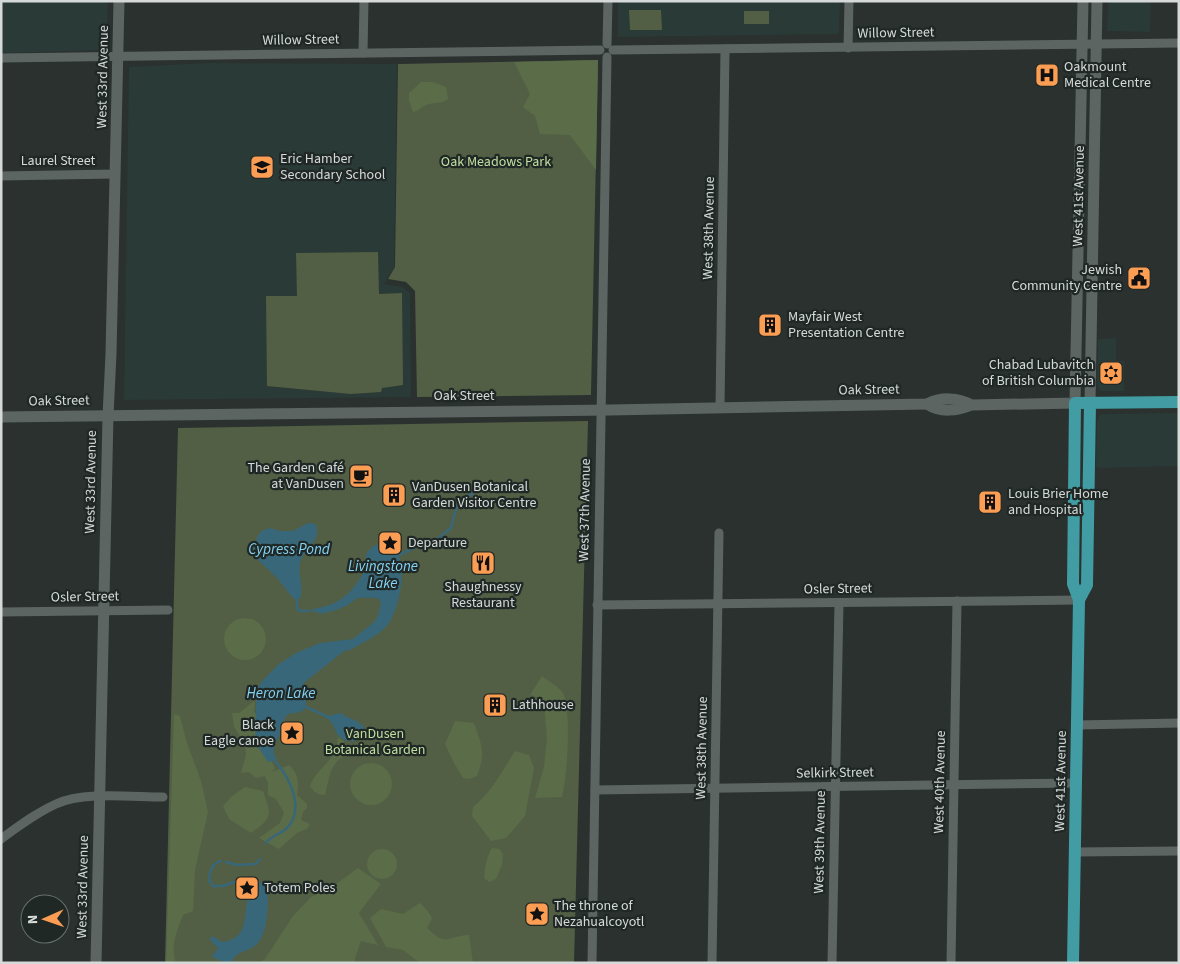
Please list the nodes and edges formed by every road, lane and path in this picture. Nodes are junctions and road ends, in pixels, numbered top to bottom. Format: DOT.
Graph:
graph roads {
  1 [pos="119,1"];
  2 [pos="364,1"];
  3 [pos="608,1"];
  4 [pos="849,1"];
  5 [pos="1083,1"];
  6 [pos="1097,1"];
  7 [pos="1179,43"];
  8 [pos="1097,44"];
  9 [pos="1083,45"];
  10 [pos="848,48"];
  11 [pos="725,49"];
  12 [pos="607,50"];
  13 [pos="363,53"];
  14 [pos="118,56"];
  15 [pos="1,58"];
  16 [pos="1076,150"];
  17 [pos="1095,150"];
  18 [pos="116,174"];
  19 [pos="1,176"];
  20 [pos="1073,297"];
  21 [pos="1092,298"];
  22 [pos="1179,402"];
  23 [pos="1075,403"];
  24 [pos="1090,403"];
  25 [pos="720,408"];
  26 [pos="600,410"];
  27 [pos="108,416"];
  28 [pos="1,417"];
  29 [pos="719,533"];
  30 [pos="1080,600"];
  31 [pos="957,601"];
  32 [pos="838,602"];
  33 [pos="718,604"];
  34 [pos="597,605"];
  35 [pos="168,610"];
  36 [pos="104,611"];
  37 [pos="1,612"];
  38 [pos="1179,723"];
  39 [pos="1076,724"];
  40 [pos="1076,783"];
  41 [pos="835,786"];
  42 [pos="954,786"];
  43 [pos="715,788"];
  44 [pos="594,790"];
  45 [pos="100,796"];
  46 [pos="163,797"];
  47 [pos="1,839"];
  48 [pos="1179,851"];
  49 [pos="1075,852"];
  50 [pos="96,963"];
  51 [pos="592,963"];
  52 [pos="712,963"];
  53 [pos="832,963"];
  54 [pos="951,963"];
  55 [pos="1073,963"];
  1 -- 14 [label="main road, West 33rd Avenue"];
  2 -- 13 [label="street"];
  3 -- 12 [label="street, West 37th Avenue"];
  4 -- 10 [label="street"];
  5 -- 9 [label="main road, West 41st Avenue"];
  6 -- 8 [label="main road, West 41st Avenue"];
  7 -- 8 [label="street, Willow Street"];
  8 -- 9 [label="street, Willow Street"];
  8 -- 17 [label="main road, West 41st Avenue"];
  9 -- 10 [label="street, Willow Street"];
  9 -- 16 [label="main road, West 41st Avenue"];
  10 -- 11 [label="street, Willow Street"];
  11 -- 12 [label="street, Willow Street"];
  11 -- 25 [label="street, West 38th Avenue"];
  12 -- 13 [label="street, Willow Street"];
  12 -- 26 [label="street, West 37th Avenue"];
  13 -- 14 [label="street, Willow Street"];
  14 -- 15 [label="street, Willow Street"];
  14 -- 18 [label="main road, West 33rd Avenue"];
  16 -- 17 [label="main road"];
  16 -- 20 [label="main road, West 41st Avenue"];
  17 -- 21 [label="main road, West 41st Avenue"];
  18 -- 19 [label="street, Laurel Street"];
  18 -- 27 [label="main road, West 33rd Avenue"];
  20 -- 21 [label="main road"];
  20 -- 23 [label="main road, West 41st Avenue"];
  21 -- 24 [label="main road, West 41st Avenue"];
  22 -- 24 [label="main road, Oak Street"];
  23 -- 24 [label="main road, Oak Street"];
  23 -- 25 [label="main road, Oak Street"];
  23 -- 30 [label="main road, West 41st Avenue"];
  24 -- 30 [label="main road, West 41st Avenue"];
  25 -- 26 [label="main road, Oak Street"];
  26 -- 27 [label="main road, Oak Street"];
  26 -- 34 [label="street, West 37th Avenue"];
  27 -- 28 [label="main road, Oak Street"];
  27 -- 36 [label="main road, West 33rd Avenue"];
  29 -- 33 [label="street, West 38th Avenue"];
  30 -- 31 [label="street, Osler Street"];
  30 -- 39 [label="main road, West 41st Avenue"];
  31 -- 32 [label="street, Osler Street"];
  31 -- 42 [label="street, West 40th Avenue"];
  32 -- 33 [label="street, Osler Street"];
  32 -- 41 [label="street, West 39th Avenue"];
  33 -- 34 [label="street, Osler Street"];
  33 -- 43 [label="street, West 38th Avenue"];
  34 -- 44 [label="street, West 37th Avenue"];
  35 -- 36 [label="street, Osler Street"];
  36 -- 37 [label="street, Osler Street"];
  36 -- 45 [label="main road, West 33rd Avenue"];
  38 -- 39 [label="street"];
  39 -- 40 [label="main road, West 41st Avenue"];
  40 -- 42 [label="street, Selkirk Street"];
  40 -- 49 [label="main road, West 41st Avenue"];
  41 -- 42 [label="street, Selkirk Street"];
  41 -- 43 [label="street, Selkirk Street"];
  41 -- 53 [label="street, West 39th Avenue"];
  42 -- 54 [label="street, West 40th Avenue"];
  43 -- 44 [label="street, Selkirk Street"];
  43 -- 52 [label="street, West 38th Avenue"];
  44 -- 51 [label="street, West 37th Avenue"];
  45 -- 46 [label="street"];
  45 -- 47 [label="street"];
  45 -- 50 [label="main road, West 33rd Avenue"];
  48 -- 49 [label="street"];
  49 -- 55 [label="main road, West 41st Avenue"];
}
